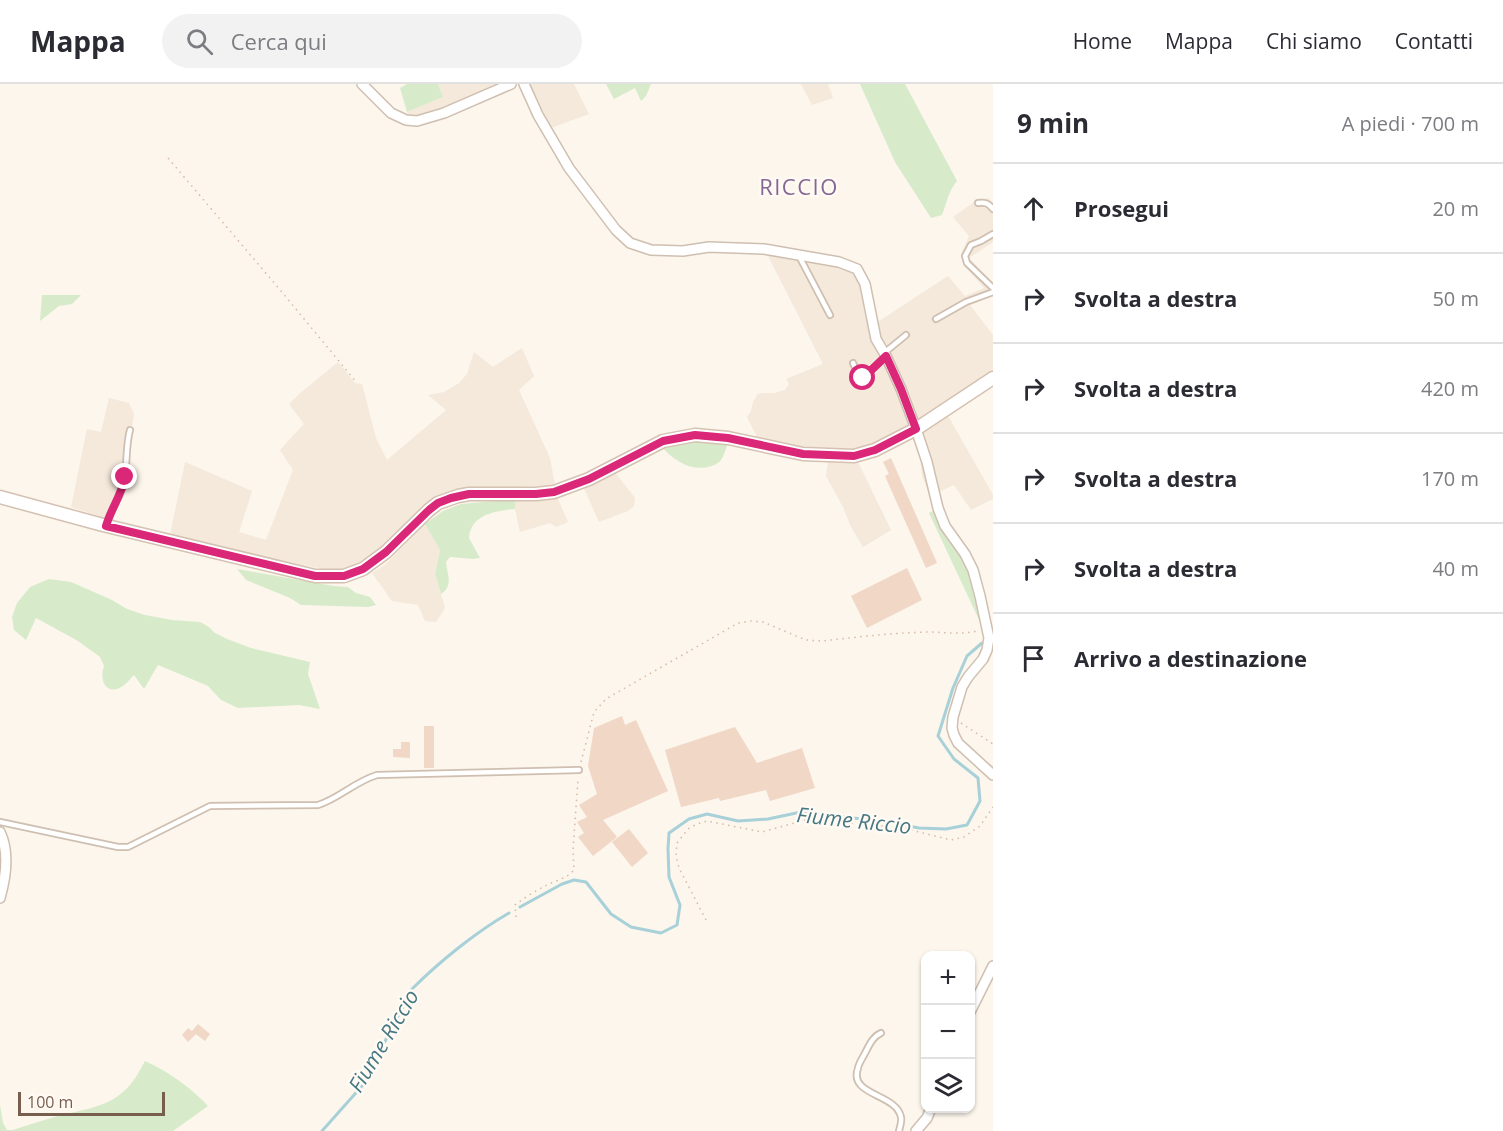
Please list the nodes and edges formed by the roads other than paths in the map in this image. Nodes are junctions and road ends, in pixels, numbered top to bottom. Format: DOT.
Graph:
graph roads {
  1 [pos="362,84"];
  2 [pos="511,84"];
  3 [pos="524,84"];
  4 [pos="978,203"];
  5 [pos="993,209"];
  6 [pos="993,234"];
  7 [pos="799,255"];
  8 [pos="993,290"];
  9 [pos="830,315"];
  10 [pos="936,319"];
  11 [pos="906,335"];
  12 [pos="885,354"];
  13 [pos="853,363"];
  14 [pos="993,378"];
  15 [pos="916,429"];
  16 [pos="130,430"];
  17 [pos="0,497"];
  18 [pos="106,526"];
  19 [pos="579,771"];
  20 [pos="993,775"];
  21 [pos="0,822"];
  22 [pos="0,832"];
  23 [pos="0,898"];
  24 [pos="993,966"];
  25 [pos="974,1005"];
  26 [pos="881,1033"];
  27 [pos="929,1113"];
  28 [pos="899,1131"];
  29 [pos="916,1131"];
  1 -- 2 [label="street"];
  3 -- 7 [label="street"];
  4 -- 5 [label="lane"];
  6 -- 8 [label="lane"];
  7 -- 9 [label="lane"];
  7 -- 12 [label="street"];
  8 -- 10 [label="lane"];
  11 -- 12 [label="lane"];
  12 -- 13 [label="lane"];
  12 -- 15 [label="street"];
  14 -- 15 [label="street"];
  15 -- 18 [label="street"];
  15 -- 20 [label="street"];
  16 -- 18 [label="lane"];
  17 -- 18 [label="street"];
  19 -- 21 [label="lane"];
  22 -- 23 [label="street"];
  24 -- 25 [label="street"];
  26 -- 28 [label="lane"];
  27 -- 29 [label="street"];
}
